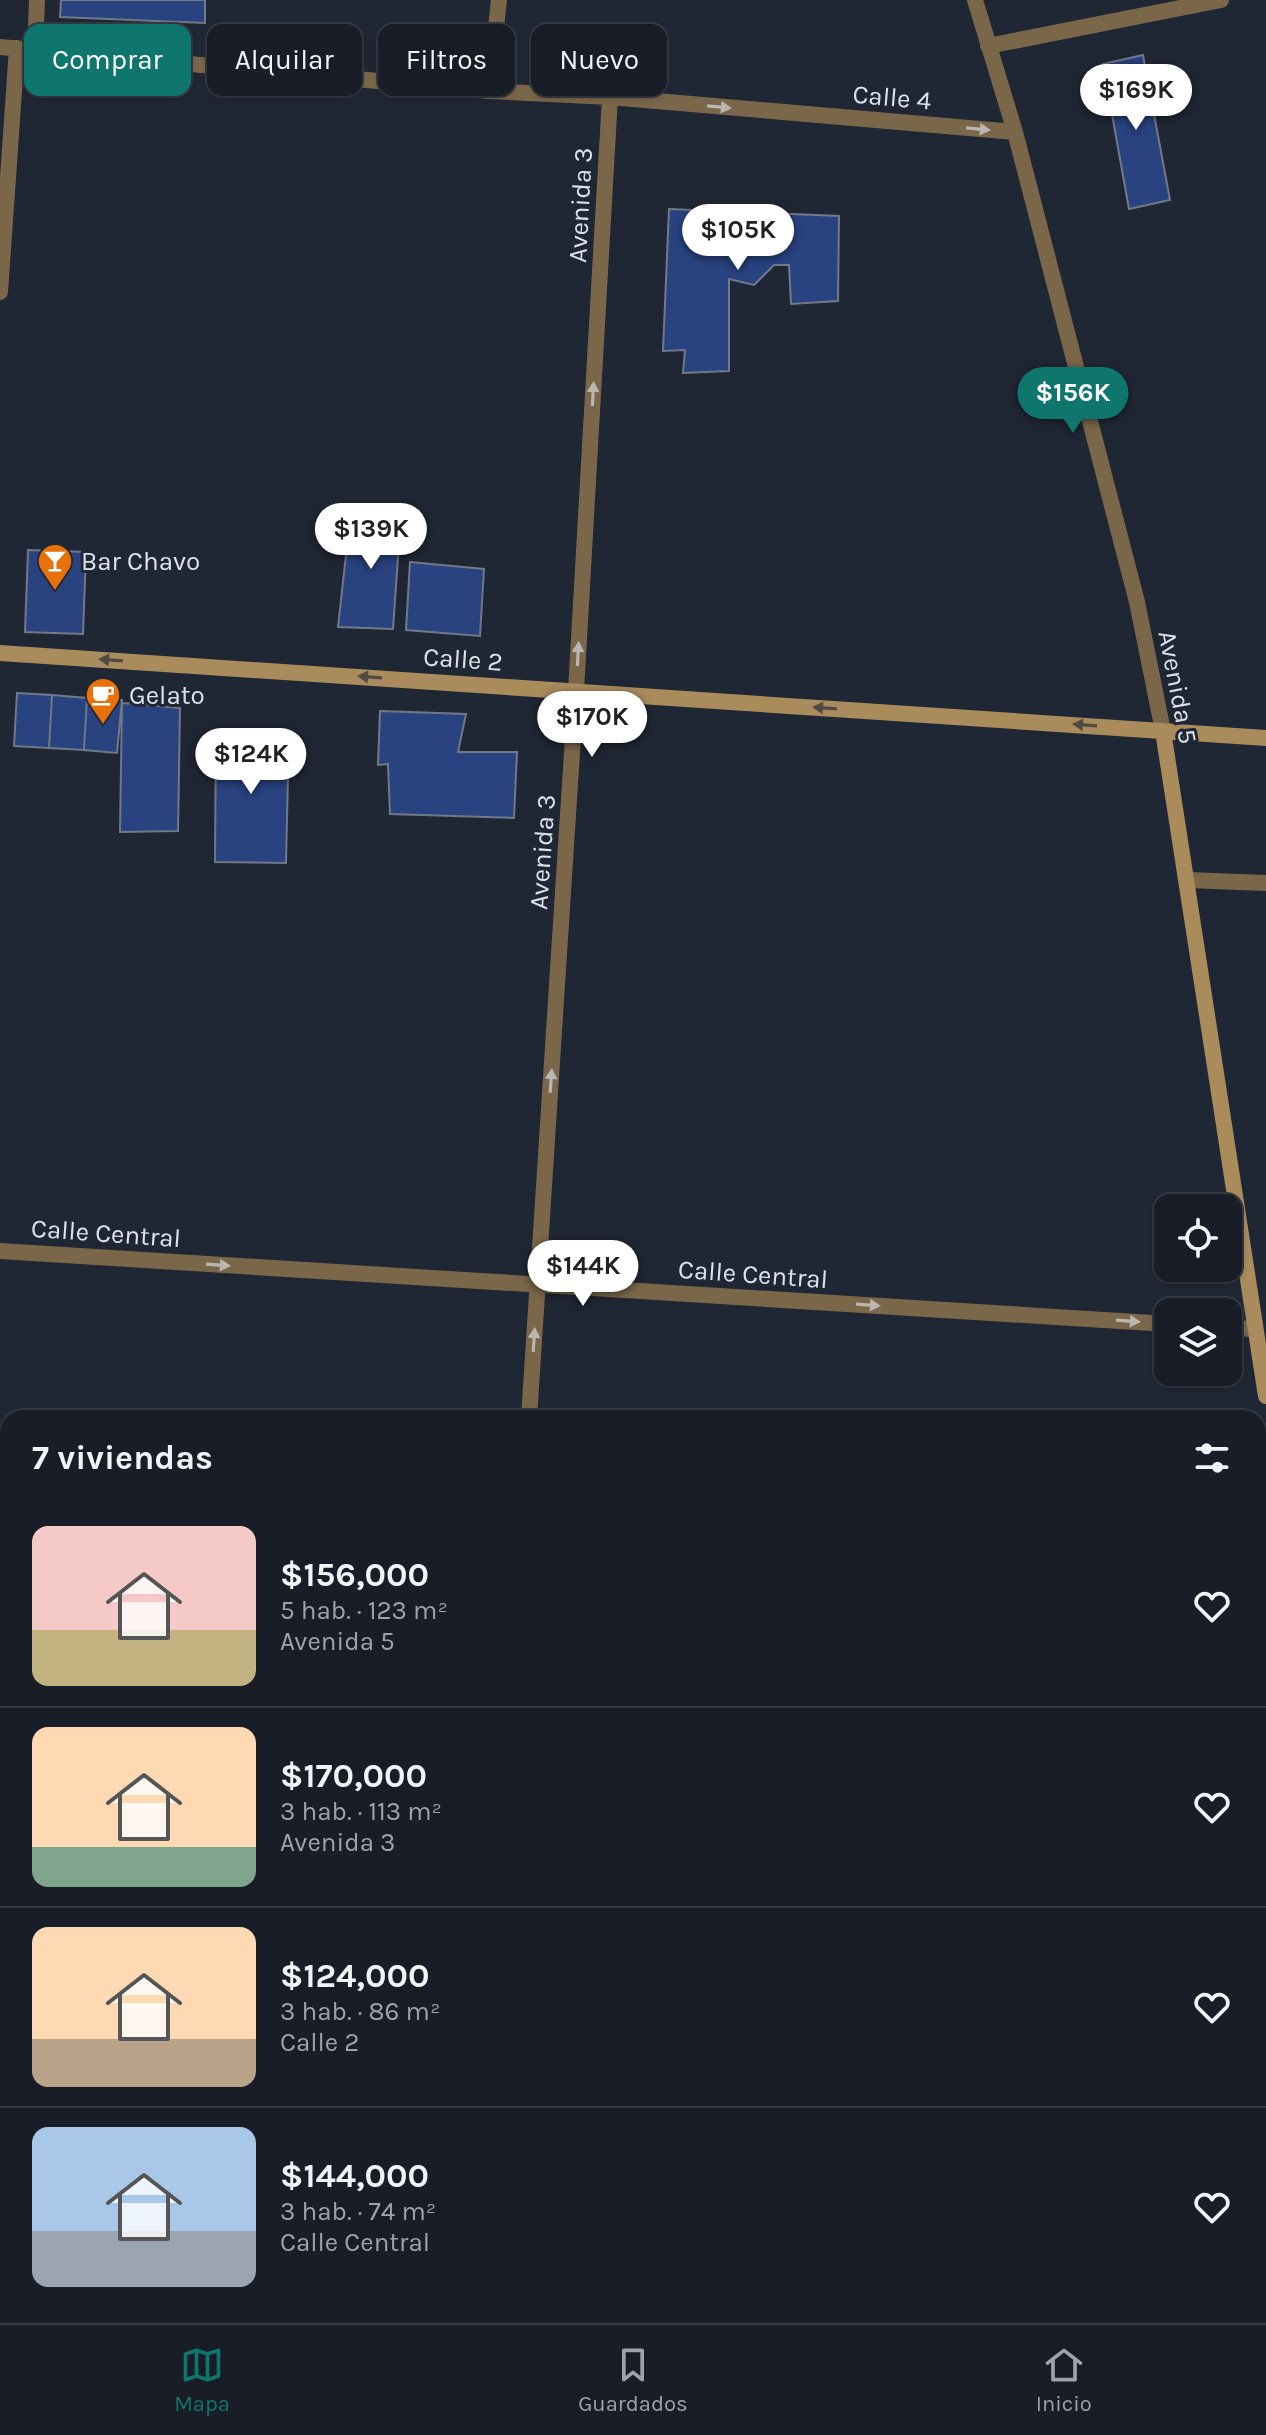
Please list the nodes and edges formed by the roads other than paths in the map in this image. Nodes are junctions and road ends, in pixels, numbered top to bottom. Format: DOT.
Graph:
graph roads {
  1 [pos="37,0"];
  2 [pos="499,0"];
  3 [pos="975,0"];
  4 [pos="1221,0"];
  5 [pos="36,24"];
  6 [pos="496,24"];
  7 [pos="988,46"];
  8 [pos="9,47"];
  9 [pos="191,64"];
  10 [pos="378,81"];
  11 [pos="515,92"];
  12 [pos="610,97"];
  13 [pos="1015,132"];
  14 [pos="0,292"];
  15 [pos="0,653"];
  16 [pos="576,691"];
  17 [pos="1163,731"];
  18 [pos="1266,738"];
  19 [pos="1188,880"];
  20 [pos="1266,883"];
  21 [pos="0,1251"];
  22 [pos="538,1285"];
  23 [pos="1154,1323"];
  24 [pos="1242,1329"];
  25 [pos="1255,1329"];
  26 [pos="1266,1396"];
  27 [pos="530,1410"];
  1 -- 5 [label="street"];
  2 -- 6 [label="street"];
  3 -- 7 [label="street, Avenida 5"];
  4 -- 7 [label="street"];
  7 -- 13 [label="street, Avenida 5"];
  8 -- 14 [label="street"];
  9 -- 10 [label="street, Calle 4"];
  11 -- 12 [label="street, Calle 4"];
  12 -- 13 [label="street, Calle 4, one-way"];
  16 -- 12 [label="street, Avenida 3, one-way"];
  13 -- 17 [label="street, Avenida 5"];
  16 -- 15 [label="street, Calle 2, one-way"];
  17 -- 16 [label="street, Calle 2, one-way"];
  22 -- 16 [label="street, Avenida 3, one-way"];
  17 -- 18 [label="street, Calle 2"];
  17 -- 19 [label="street, Avenida 5"];
  19 -- 20 [label="street"];
  19 -- 25 [label="street, Avenida 5"];
  21 -- 22 [label="street, Calle Central, one-way"];
  22 -- 23 [label="street, Calle Central, one-way"];
  27 -- 22 [label="street, Avenida 3, one-way"];
  24 -- 25 [label="street"];
  25 -- 26 [label="street, Avenida 5"];
}
